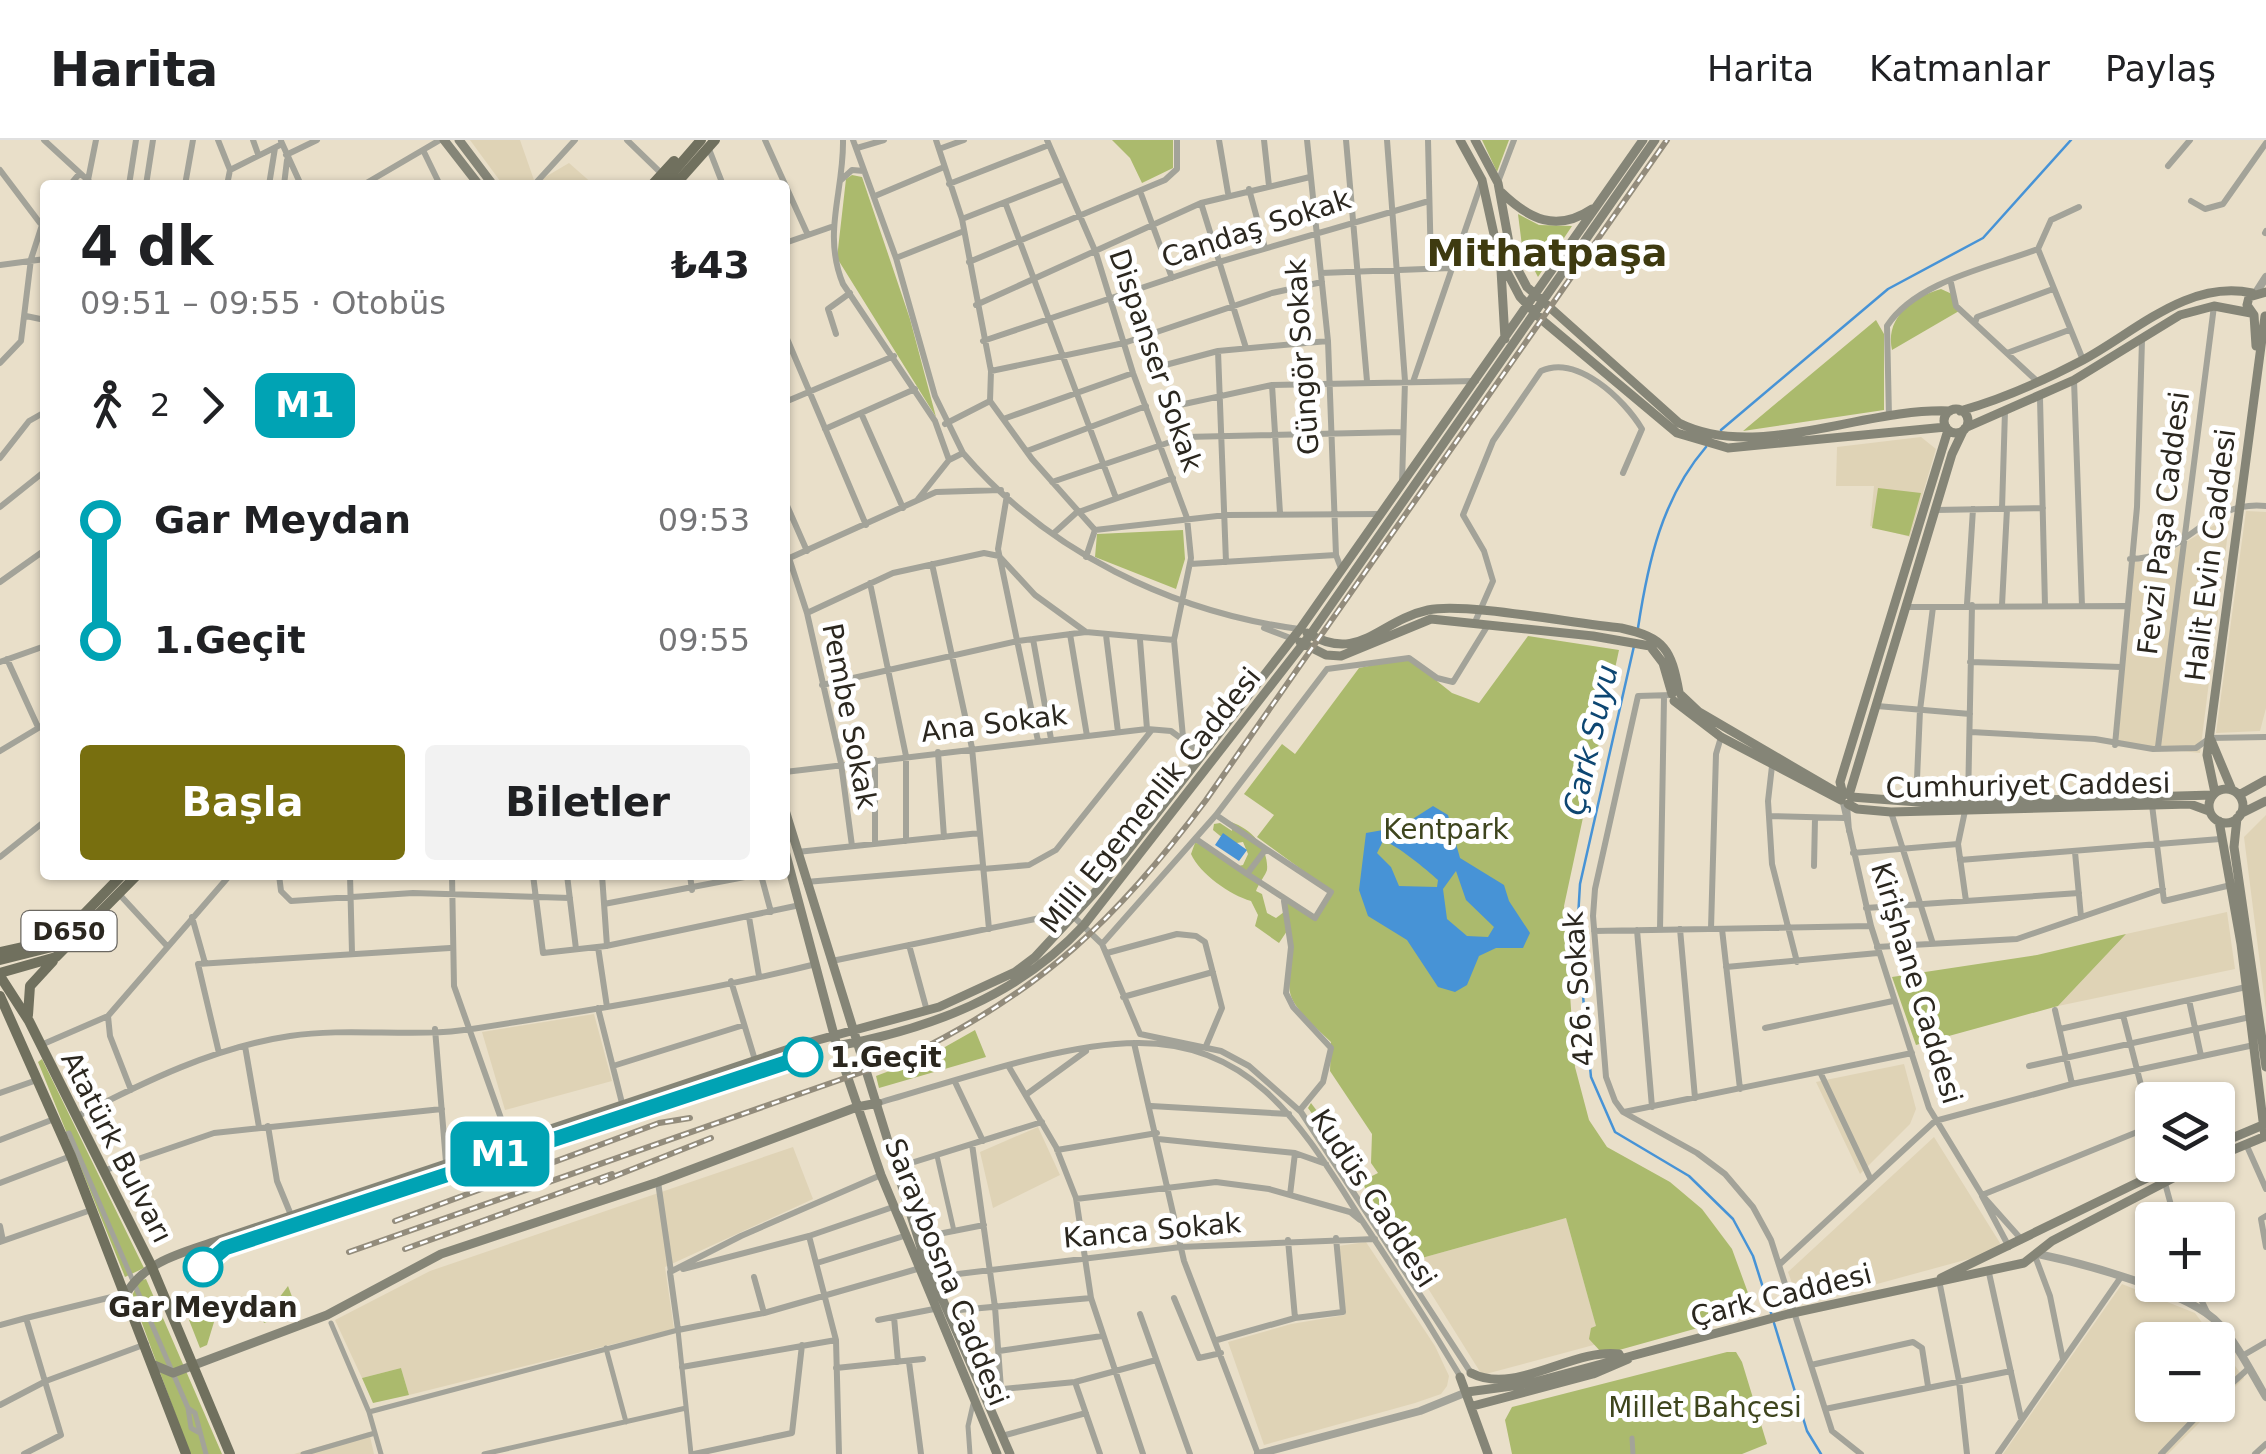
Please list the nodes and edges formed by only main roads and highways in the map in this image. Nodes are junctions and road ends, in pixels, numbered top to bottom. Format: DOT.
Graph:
graph roads {
  1 [pos="442,140"];
  2 [pos="459,140"];
  3 [pos="1460,140"];
  4 [pos="1475,140"];
  5 [pos="1643,140"];
  6 [pos="1655,140"];
  7 [pos="705,145"];
  8 [pos="662,179"];
  9 [pos="475,180"];
  10 [pos="489,180"];
  11 [pos="679,180"];
  12 [pos="687,180"];
  13 [pos="1499,186"];
  14 [pos="1598,205"];
  15 [pos="1499,257"];
  16 [pos="2258,292"];
  17 [pos="1540,298"];
  18 [pos="1532,310"];
  19 [pos="2259,315"];
  20 [pos="1504,341"];
  21 [pos="1955,411"];
  22 [pos="1947,429"];
  23 [pos="1964,429"];
  24 [pos="1693,435"];
  25 [pos="1477,618"];
  26 [pos="1300,630"];
  27 [pos="1293,639"];
  28 [pos="1307,640"];
  29 [pos="1674,696"];
  30 [pos="2210,738"];
  31 [pos="2266,780"];
  32 [pos="2235,793"];
  33 [pos="2214,794"];
  34 [pos="1846,799"];
  35 [pos="2266,801"];
  36 [pos="1967,806"];
  37 [pos="2209,811"];
  38 [pos="2239,816"];
  39 [pos="2218,822"];
  40 [pos="790,826"];
  41 [pos="790,868"];
  42 [pos="117,880"];
  43 [pos="132,880"];
  44 [pos="65,935"];
  45 [pos="0,952"];
  46 [pos="56,958"];
  47 [pos="0,960"];
  48 [pos="0,974"];
  49 [pos="4,1001"];
  50 [pos="29,1020"];
  51 [pos="855,1030"];
  52 [pos="834,1034"];
  53 [pos="858,1042"];
  54 [pos="837,1046"];
  55 [pos="2260,1049"];
  56 [pos="2266,1067"];
  57 [pos="878,1103"];
  58 [pos="857,1107"];
  59 [pos="882,1129"];
  60 [pos="2265,1131"];
  61 [pos="868,1136"];
  62 [pos="2235,1139"];
  63 [pos="2235,1149"];
  64 [pos="2142,1182"];
  65 [pos="2147,1182"];
  66 [pos="2023,1240"];
  67 [pos="2010,1248"];
  68 [pos="2036,1255"];
  69 [pos="2024,1263"];
  70 [pos="151,1265"];
  71 [pos="1939,1280"];
  72 [pos="126,1294"];
  73 [pos="1629,1355"];
  74 [pos="193,1364"];
  75 [pos="154,1365"];
  76 [pos="1471,1392"];
  77 [pos="1474,1406"];
  78 [pos="186,1454"];
  79 [pos="230,1454"];
  80 [pos="997,1454"];
  81 [pos="1010,1454"];
  82 [pos="1488,1454"];
  1 -- 9 [label="main road"];
  2 -- 10 [label="main road"];
  3 -- 15 [label="main road"];
  4 -- 13 [label="main road"];
  5 -- 14 [label="main road, Milli Egemenlik Caddesi"];
  6 -- 17 [label="main road, Milli Egemenlik Caddesi"];
  7 -- 8 [label="main road"];
  7 -- 11 [label="main road"];
  7 -- 12 [label="main road"];
  13 -- 14 [label="main road"];
  13 -- 17 [label="main road"];
  14 -- 17 [label="main road, Milli Egemenlik Caddesi"];
  15 -- 18 [label="main road"];
  15 -- 20 [label="main road"];
  16 -- 19 [label="main road, Halit Evin Caddesi"];
  16 -- 21 [label="main road"];
  17 -- 18 [label="main road, Milli Egemenlik Caddesi"];
  17 -- 24 [label="main road"];
  18 -- 20 [label="main road, Milli Egemenlik Caddesi"];
  18 -- 24 [label="main road"];
  18 -- 28 [label="main road, Milli Egemenlik Caddesi"];
  19 -- 23 [label="main road"];
  19 -- 30 [label="main road, Halit Evin Caddesi"];
  20 -- 26 [label="main road, Milli Egemenlik Caddesi"];
  21 -- 22 [label="main road, Kirişhane Caddesi"];
  21 -- 23 [label="main road"];
  21 -- 24 [label="main road"];
  22 -- 23 [label="main road"];
  22 -- 24 [label="main road"];
  22 -- 34 [label="main road, Kirişhane Caddesi"];
  23 -- 34 [label="main road, Kirişhane Caddesi"];
  25 -- 28 [label="main road"];
  25 -- 29 [label="main road"];
  25 -- 29 [label="main road"];
  26 -- 27 [label="main road, Milli Egemenlik Caddesi"];
  26 -- 28 [label="main road"];
  27 -- 28 [label="main road"];
  27 -- 51 [label="main road, Milli Egemenlik Caddesi"];
  28 -- 53 [label="main road, Milli Egemenlik Caddesi"];
  29 -- 34 [label="main road"];
  29 -- 34 [label="main road"];
  30 -- 32 [label="main road"];
  30 -- 33 [label="main road, Halit Evin Caddesi"];
  31 -- 32 [label="main road, Cumhuriyet Caddesi"];
  32 -- 33 [label="main road, Cumhuriyet Caddesi"];
  32 -- 38 [label="main road"];
  33 -- 36 [label="main road, Cumhuriyet Caddesi"];
  33 -- 37 [label="main road"];
  34 -- 36 [label="main road, Cumhuriyet Caddesi"];
  34 -- 36 [label="main road, Cumhuriyet Caddesi"];
  35 -- 38 [label="main road"];
  36 -- 37 [label="main road, Cumhuriyet Caddesi"];
  37 -- 39 [label="main road"];
  38 -- 39 [label="main road"];
  38 -- 55 [label="main road"];
  39 -- 55 [label="main road"];
  40 -- 51 [label="main road"];
  41 -- 52 [label="main road"];
  42 -- 44 [label="main road, D650"];
  43 -- 46 [label="main road"];
  44 -- 45 [label="main road"];
  44 -- 47 [label="main road, D650"];
  46 -- 48 [label="main road"];
  46 -- 50 [label="main road"];
  48 -- 50 [label="main road, Atatürk Bulvarı"];
  49 -- 72 [label="main road, Atatürk Bulvarı"];
  50 -- 70 [label="main road, Atatürk Bulvarı"];
  51 -- 52 [label="main road, Milli Egemenlik Caddesi"];
  51 -- 53 [label="main road, Saraybosna Caddesi"];
  52 -- 54 [label="main road, Saraybosna Caddesi"];
  52 -- 70 [label="main road"];
  53 -- 54 [label="main road, Milli Egemenlik Caddesi"];
  53 -- 57 [label="main road, Saraybosna Caddesi"];
  54 -- 58 [label="main road, Saraybosna Caddesi"];
  55 -- 56 [label="main road"];
  55 -- 60 [label="main road"];
  57 -- 58 [label="main road"];
  57 -- 59 [label="main road, Saraybosna Caddesi"];
  58 -- 61 [label="main road, Saraybosna Caddesi"];
  58 -- 74 [label="main road"];
  59 -- 61 [label="main road"];
  59 -- 81 [label="main road, Saraybosna Caddesi"];
  60 -- 62 [label="main road"];
  60 -- 63 [label="main road"];
  61 -- 80 [label="main road, Saraybosna Caddesi"];
  64 -- 66 [label="main road, Çark Caddesi"];
  65 -- 68 [label="main road, Çark Caddesi"];
  66 -- 67 [label="main road, Çark Caddesi"];
  66 -- 68 [label="main road"];
  67 -- 69 [label="main road"];
  67 -- 71 [label="main road, Çark Caddesi"];
  68 -- 69 [label="main road, Çark Caddesi"];
  69 -- 71 [label="main road, Çark Caddesi"];
  70 -- 72 [label="main road"];
  70 -- 74 [label="main road, Atatürk Bulvarı"];
  71 -- 73 [label="main road, Çark Caddesi"];
  72 -- 75 [label="main road, Atatürk Bulvarı"];
  73 -- 76 [label="main road, Çark Caddesi"];
  73 -- 76 [label="main road"];
  73 -- 77 [label="main road, Çark Caddesi"];
  74 -- 75 [label="main road"];
  74 -- 79 [label="main road, Atatürk Bulvarı"];
  75 -- 78 [label="main road, Atatürk Bulvarı"];
  76 -- 77 [label="main road"];
  77 -- 82 [label="main road"];
}
